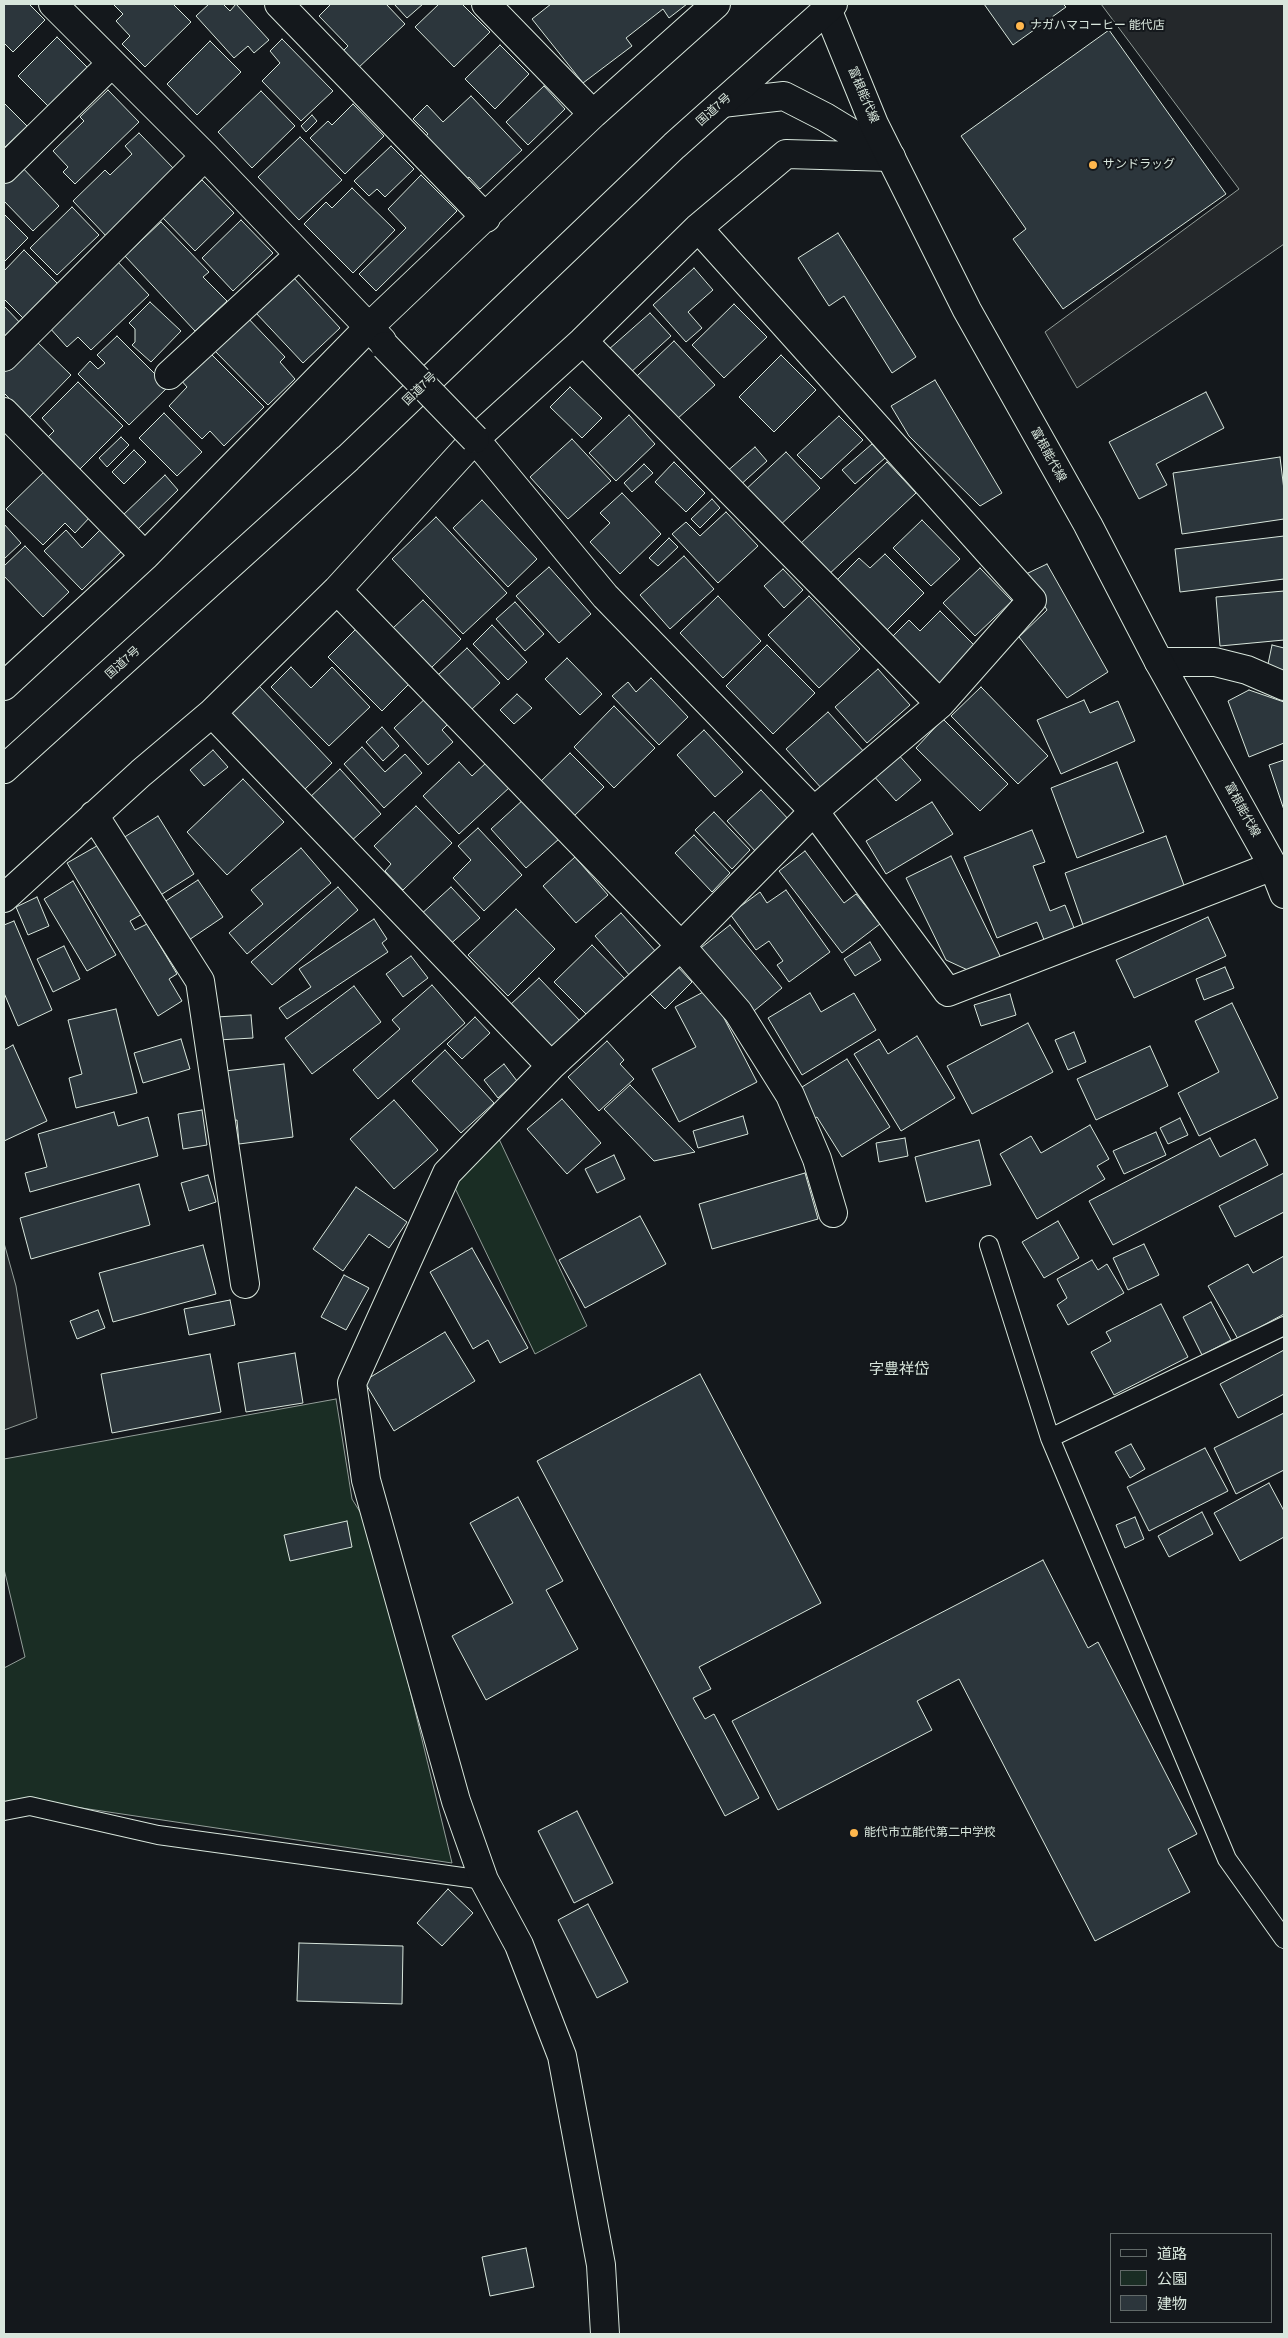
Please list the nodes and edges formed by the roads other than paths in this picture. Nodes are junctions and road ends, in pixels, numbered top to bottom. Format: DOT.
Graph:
graph roads {
  1 [pos="53,4"];
  2 [pos="279,4"];
  3 [pos="486,4"];
  4 [pos="716,4"];
  5 [pos="828,5"];
  6 [pos="112,63"];
  7 [pos="722,103"];
  8 [pos="593,114"];
  9 [pos="205,156"];
  10 [pos="891,157"];
  11 [pos="4,170"];
  12 [pos="486,218"];
  13 [pos="698,228"];
  14 [pos="299,255"];
  15 [pos="377,336"];
  16 [pos="583,341"];
  17 [pos="4,356"];
  18 [pos="169,375"];
  19 [pos="4,412"];
  20 [pos="475,439"];
  21 [pos="144,556"];
  22 [pos="337,590"];
  23 [pos="1159,662"];
  24 [pos="4,686"];
  25 [pos="1284,686"];
  26 [pos="940,704"];
  27 [pos="212,713"];
  28 [pos="4,770"];
  29 [pos="814,811"];
  30 [pos="94,816"];
  31 [pos="1272,866"];
  32 [pos="1284,894"];
  33 [pos="4,898"];
  34 [pos="680,946"];
  35 [pos="551,1066"];
  36 [pos="832,1213"];
  37 [pos="989,1245"];
  38 [pos="245,1284"];
  39 [pos="1284,1326"];
  40 [pos="1050,1438"];
  41 [pos="4,1811"];
  42 [pos="484,1880"];
  43 [pos="1284,1939"];
  44 [pos="604,2334"];
  1 -- 6 [label="main road"];
  2 -- 12 [label="main road"];
  3 -- 8 [label="main road"];
  4 -- 8 [label="main road"];
  5 -- 7 [label="main road, 国道7号"];
  5 -- 10 [label="main road, 富根能代線"];
  6 -- 9 [label="main road"];
  6 -- 11 [label="main road"];
  7 -- 10 [label="main road"];
  7 -- 28 [label="main road, 国道7号"];
  8 -- 12 [label="main road"];
  9 -- 14 [label="main road"];
  9 -- 17 [label="main road"];
  10 -- 13 [label="main road"];
  10 -- 23 [label="main road, 富根能代線"];
  12 -- 15 [label="main road"];
  13 -- 16 [label="main road"];
  13 -- 26 [label="main road"];
  14 -- 15 [label="main road"];
  14 -- 18 [label="main road"];
  15 -- 20 [label="main road, bridge"];
  15 -- 21 [label="main road"];
  16 -- 20 [label="main road"];
  16 -- 26 [label="main road"];
  19 -- 21 [label="main road"];
  20 -- 22 [label="main road"];
  20 -- 29 [label="main road"];
  21 -- 24 [label="main road"];
  22 -- 27 [label="main road"];
  22 -- 34 [label="main road"];
  23 -- 25 [label="main road"];
  23 -- 31 [label="main road, 富根能代線"];
  26 -- 29 [label="main road"];
  27 -- 30 [label="main road"];
  27 -- 35 [label="main road"];
  29 -- 31 [label="main road"];
  29 -- 34 [label="main road"];
  30 -- 33 [label="main road"];
  30 -- 38 [label="main road"];
  31 -- 32 [label="main road, 富根能代線"];
  34 -- 35 [label="main road"];
  34 -- 36 [label="main road"];
  35 -- 42 [label="main road"];
  37 -- 40 [label="lane"];
  39 -- 40 [label="lane"];
  40 -- 43 [label="lane"];
  41 -- 42 [label="lane"];
  42 -- 44 [label="main road"];
}
